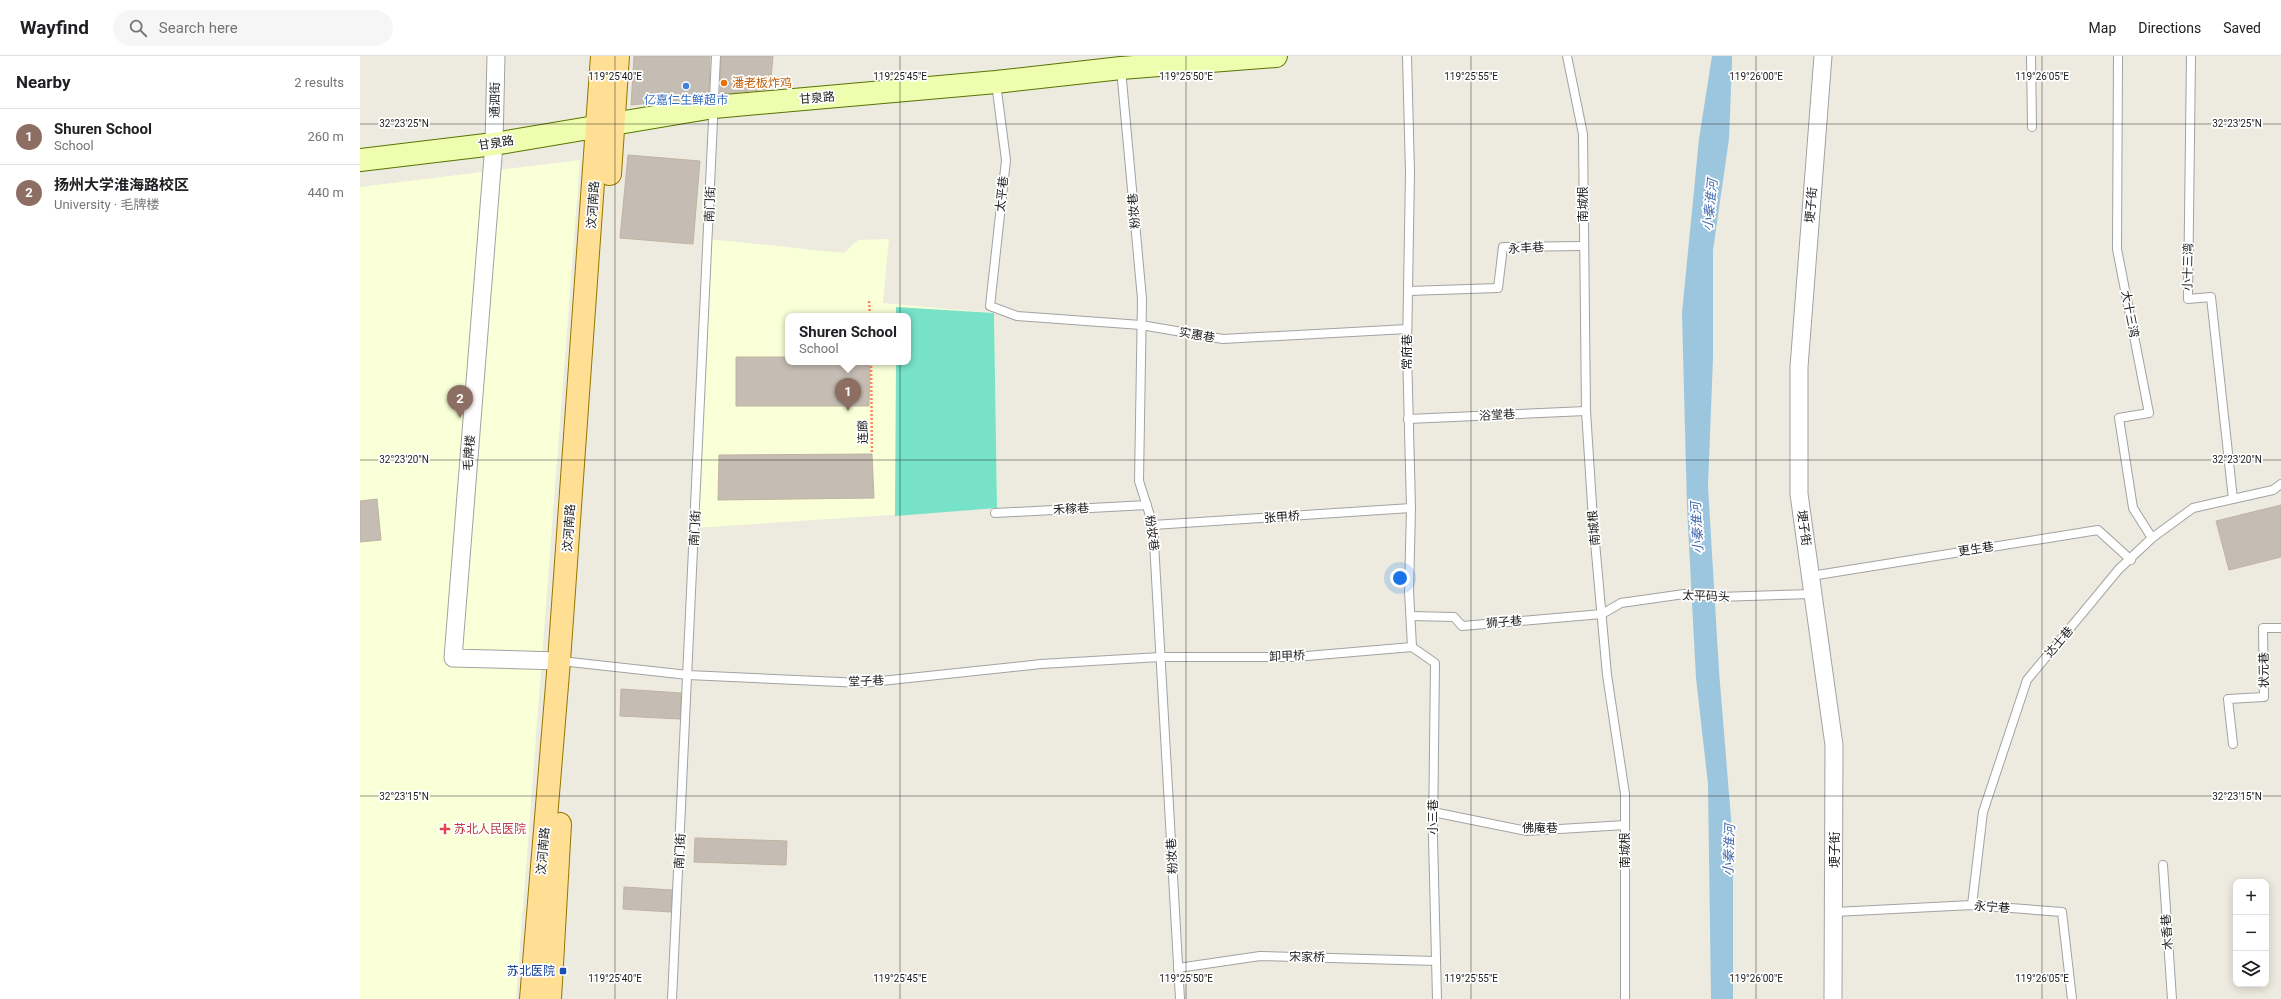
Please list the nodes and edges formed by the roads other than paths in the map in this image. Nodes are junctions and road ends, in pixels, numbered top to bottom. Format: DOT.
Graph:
graph roads {
  1 [pos="496,56"];
  2 [pos="602,56"];
  3 [pos="618,56"];
  4 [pos="716,56"];
  5 [pos="1276,56"];
  6 [pos="1407,56"];
  7 [pos="1567,56"];
  8 [pos="1823,56"];
  9 [pos="2031,56"];
  10 [pos="2118,56"];
  11 [pos="2190,56"];
  12 [pos="1202,59"];
  13 [pos="1121,68"];
  14 [pos="996,82"];
  15 [pos="714,107"];
  16 [pos="607,123"];
  17 [pos="2032,127"];
  18 [pos="494,144"];
  19 [pos="360,160"];
  20 [pos="1583,246"];
  21 [pos="1408,291"];
  22 [pos="990,306"];
  23 [pos="1141,325"];
  24 [pos="1407,329"];
  25 [pos="1586,411"];
  26 [pos="1408,419"];
  27 [pos="2281,484"];
  28 [pos="2233,499"];
  29 [pos="1147,505"];
  30 [pos="1410,508"];
  31 [pos="996,513"];
  32 [pos="1153,525"];
  33 [pos="2152,538"];
  34 [pos="2131,560"];
  35 [pos="1810,576"];
  36 [pos="1813,594"];
  37 [pos="1602,614"];
  38 [pos="1410,616"];
  39 [pos="2281,628"];
  40 [pos="1412,647"];
  41 [pos="1160,657"];
  42 [pos="564,662"];
  43 [pos="688,675"];
  44 [pos="2233,744"];
  45 [pos="1433,812"];
  46 [pos="1625,825"];
  47 [pos="2162,865"];
  48 [pos="1972,905"];
  49 [pos="1835,912"];
  50 [pos="1436,961"];
  51 [pos="1178,968"];
  52 [pos="531,999"];
  53 [pos="550,999"];
  54 [pos="672,999"];
  55 [pos="1180,999"];
  56 [pos="1437,999"];
  57 [pos="1625,999"];
  58 [pos="1833,999"];
  59 [pos="2072,999"];
  60 [pos="2172,999"];
  1 -- 18 [label="street, 通泗街"];
  2 -- 16 [label="main road, 汶河南路"];
  3 -- 16 [label="main road, 汶河南路"];
  4 -- 15 [label="lane, 南门街"];
  5 -- 12 [label="street, 甘泉路"];
  6 -- 21 [label="lane, 常府巷"];
  7 -- 20 [label="lane, 南城根"];
  8 -- 35 [label="street, 埂子街"];
  9 -- 17 [label="lane"];
  10 -- 33 [label="lane, 大十三湾"];
  11 -- 28 [label="lane, 小十三湾"];
  12 -- 13 [label="street, 甘泉路"];
  13 -- 14 [label="street, 甘泉路"];
  13 -- 23 [label="lane, 粉妆巷"];
  14 -- 15 [label="street, 甘泉路"];
  14 -- 22 [label="lane, 太平巷"];
  15 -- 16 [label="street, 甘泉路"];
  15 -- 43 [label="lane, 南门街"];
  16 -- 18 [label="street, 甘泉路"];
  16 -- 42 [label="main road, 汶河南路"];
  18 -- 19 [label="street, 甘泉路"];
  18 -- 42 [label="street, 毛牌楼"];
  20 -- 21 [label="lane, 永丰巷"];
  20 -- 25 [label="lane, 南城根"];
  21 -- 24 [label="lane, 常府巷"];
  22 -- 23 [label="lane, 实惠巷"];
  23 -- 24 [label="lane, 实惠巷"];
  23 -- 29 [label="lane, 粉妆巷"];
  24 -- 26 [label="lane, 常府巷"];
  25 -- 26 [label="lane, 浴堂巷"];
  25 -- 37 [label="lane, 南城根"];
  26 -- 30 [label="lane, 常府巷"];
  27 -- 28 [label="lane, 达士巷"];
  28 -- 33 [label="lane, 达士巷"];
  29 -- 31 [label="lane, 禾稼巷"];
  29 -- 32 [label="lane, 粉妆巷"];
  30 -- 32 [label="lane, 张甲桥"];
  30 -- 38 [label="lane, 常府巷"];
  32 -- 41 [label="lane, 粉妆巷"];
  33 -- 34 [label="lane, 达士巷"];
  34 -- 35 [label="lane, 更生巷"];
  34 -- 48 [label="lane, 达士巷"];
  35 -- 36 [label="street, 埂子街"];
  36 -- 37 [label="lane, 太平码头"];
  36 -- 49 [label="street, 埂子街"];
  37 -- 38 [label="lane, 狮子巷"];
  37 -- 46 [label="lane, 南城根"];
  38 -- 40 [label="lane, 常府巷"];
  39 -- 44 [label="lane, 状元巷"];
  40 -- 41 [label="lane, 卸甲桥"];
  40 -- 45 [label="lane, 小三巷"];
  41 -- 43 [label="lane, 堂子巷"];
  41 -- 51 [label="lane, 粉妆巷"];
  42 -- 43 [label="lane, 堂子巷"];
  42 -- 52 [label="main road, 汶河南路"];
  42 -- 53 [label="main road, 汶河南路"];
  43 -- 54 [label="lane, 南门街"];
  45 -- 46 [label="lane, 佛庵巷"];
  45 -- 50 [label="lane, 小三巷"];
  46 -- 57 [label="lane, 南城根"];
  47 -- 60 [label="lane, 木香巷"];
  48 -- 49 [label="lane, 永宁巷"];
  48 -- 59 [label="lane, 永宁巷"];
  49 -- 58 [label="street, 埂子街"];
  50 -- 51 [label="lane, 宋家桥"];
  50 -- 56 [label="lane, 小三巷"];
  51 -- 55 [label="lane, 粉妆巷"];
}
